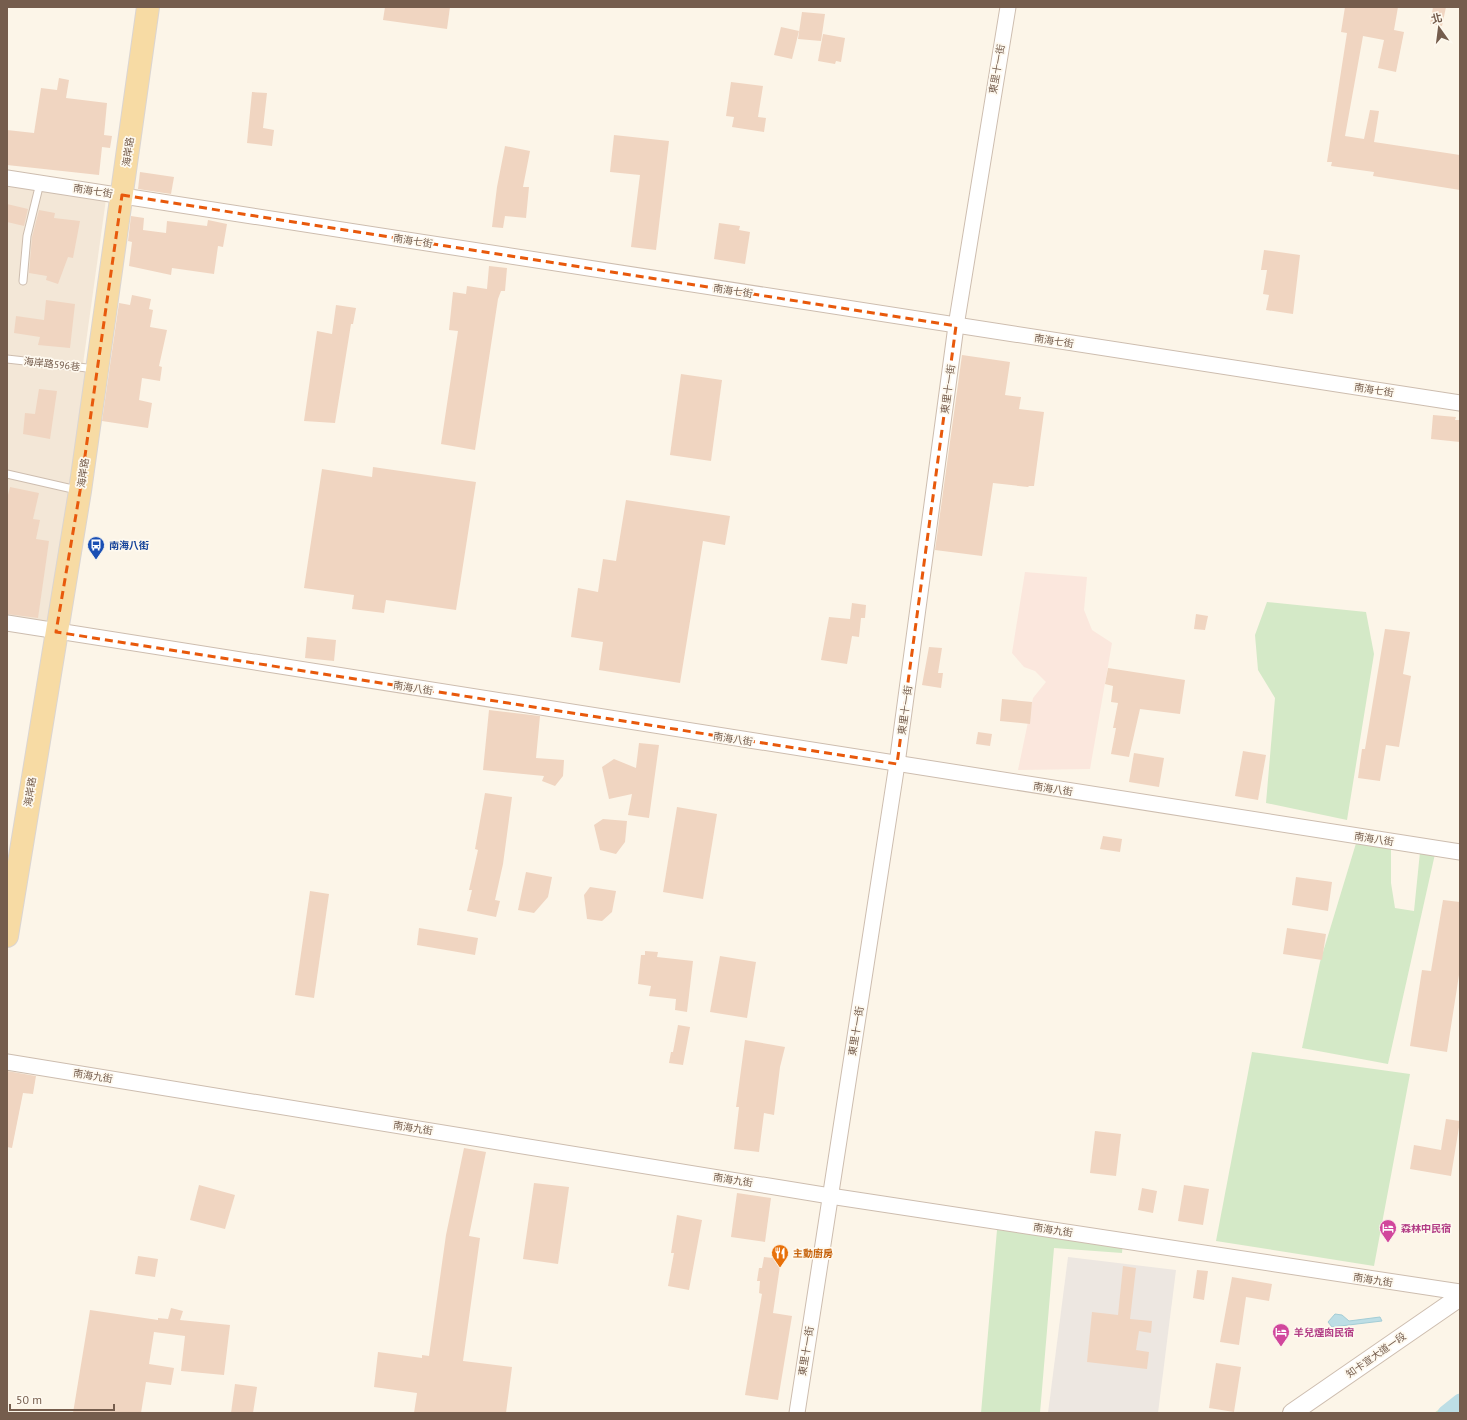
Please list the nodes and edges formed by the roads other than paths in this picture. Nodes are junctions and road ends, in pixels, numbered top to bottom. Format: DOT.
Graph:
graph roads {
  1 [pos="148,7"];
  2 [pos="1008,7"];
  3 [pos="7,178"];
  4 [pos="40,183"];
  5 [pos="122,195"];
  6 [pos="23,281"];
  7 [pos="956,326"];
  8 [pos="7,359"];
  9 [pos="98,369"];
  10 [pos="1460,403"];
  11 [pos="7,474"];
  12 [pos="80,490"];
  13 [pos="7,623"];
  14 [pos="56,632"];
  15 [pos="897,764"];
  16 [pos="1460,852"];
  17 [pos="7,936"];
  18 [pos="7,1062"];
  19 [pos="830,1196"];
  20 [pos="1460,1292"];
  21 [pos="1460,1297"];
  22 [pos="797,1413"];
  23 [pos="1292,1413"];
  1 -- 5 [label="main road, 海岸路"];
  2 -- 7 [label="street, 東里十一街"];
  3 -- 4 [label="street, 南海七街"];
  4 -- 5 [label="street, 南海七街"];
  4 -- 6 [label="lane"];
  5 -- 7 [label="street, 南海七街"];
  5 -- 9 [label="main road, 海岸路"];
  7 -- 10 [label="street, 南海七街"];
  7 -- 15 [label="street, 東里十一街"];
  8 -- 9 [label="lane, 海岸路596巷"];
  9 -- 12 [label="main road, 海岸路"];
  11 -- 12 [label="lane"];
  12 -- 14 [label="main road, 海岸路"];
  13 -- 14 [label="street, 南海八街"];
  14 -- 15 [label="street, 南海八街"];
  14 -- 17 [label="main road, 海岸路"];
  15 -- 16 [label="street, 南海八街"];
  15 -- 19 [label="street, 東里十一街"];
  18 -- 19 [label="street, 南海九街"];
  19 -- 20 [label="street, 南海九街"];
  19 -- 22 [label="street, 東里十一街"];
  21 -- 23 [label="street, 知卡宣大道一段"];
}
